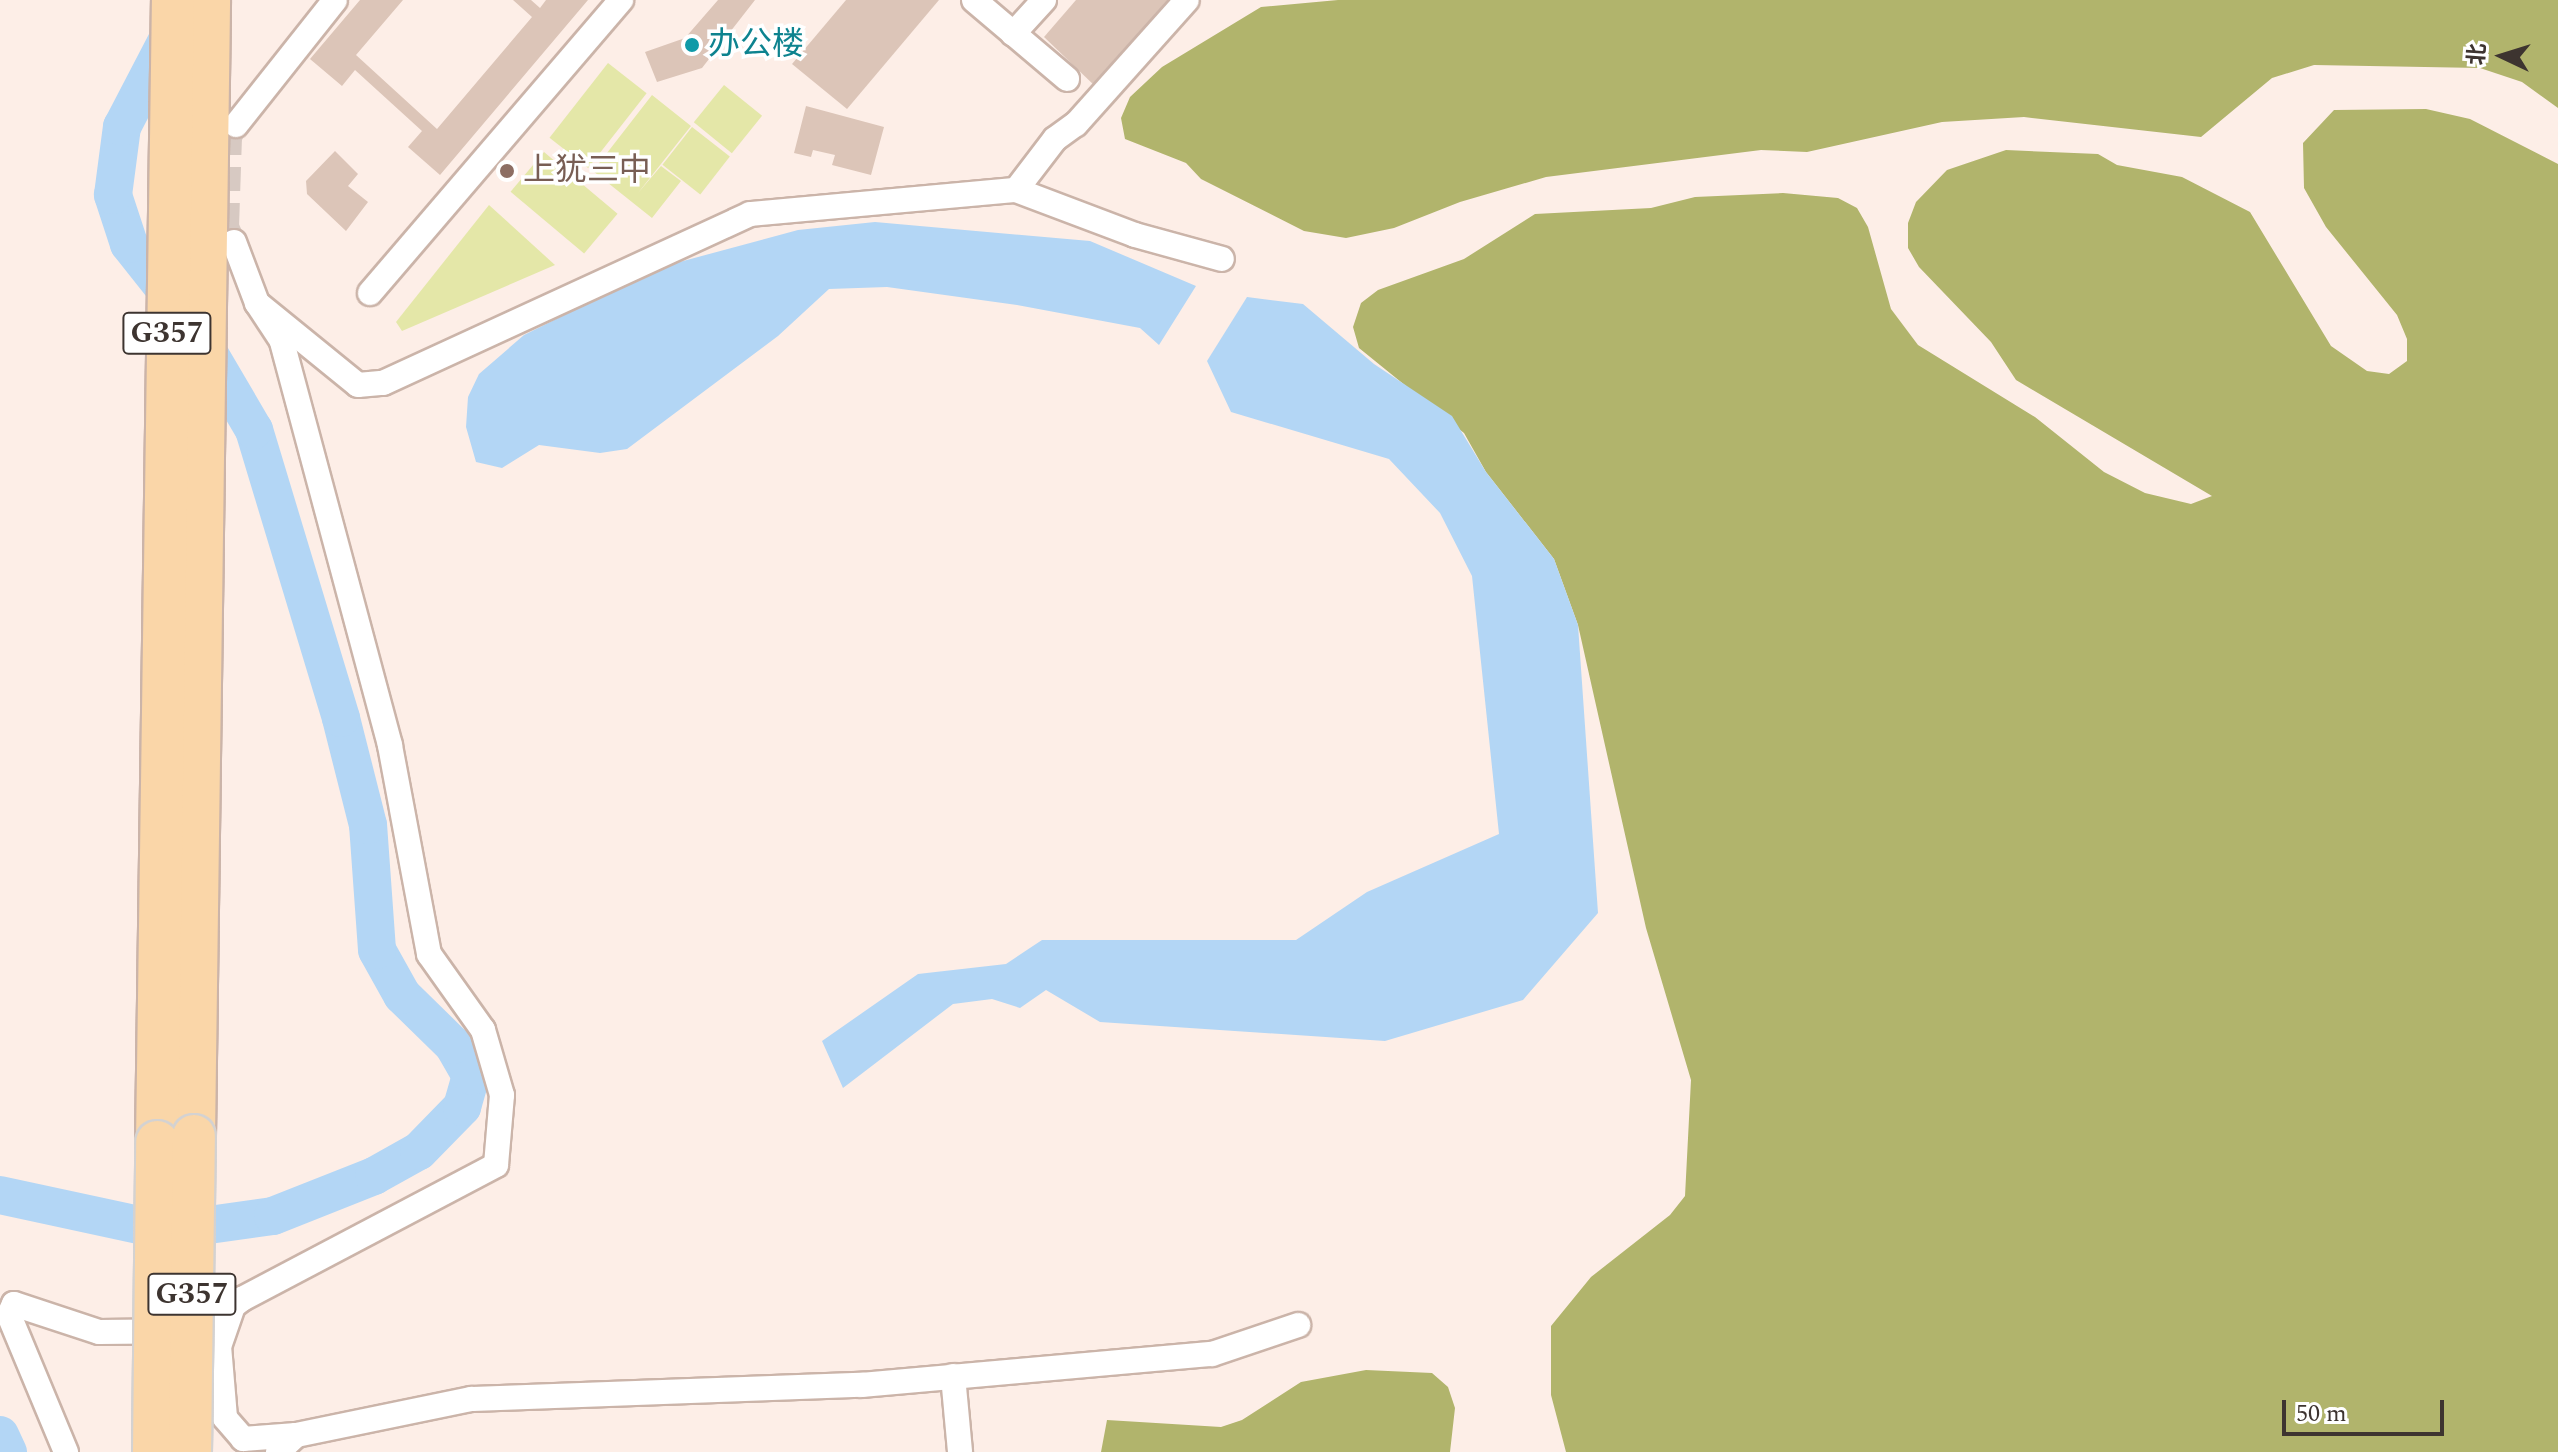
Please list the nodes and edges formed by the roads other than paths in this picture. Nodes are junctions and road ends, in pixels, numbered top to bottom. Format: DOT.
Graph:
graph roads {
  1 [pos="173,0"];
  2 [pos="209,0"];
  3 [pos="335,0"];
  4 [pos="621,0"];
  5 [pos="974,0"];
  6 [pos="1044,0"];
  7 [pos="1187,0"];
  8 [pos="1013,34"];
  9 [pos="1067,79"];
  10 [pos="236,125"];
  11 [pos="1016,190"];
  12 [pos="234,242"];
  13 [pos="1222,259"];
  14 [pos="370,293"];
  15 [pos="257,303"];
  16 [pos="180,662"];
  17 [pos="175,1139"];
  18 [pos="232,1309"];
  19 [pos="1298,1325"];
  20 [pos="953,1376"];
  21 [pos="296,1435"];
  22 [pos="66,1452"];
  23 [pos="154,1452"];
  24 [pos="190,1452"];
  25 [pos="278,1452"];
  26 [pos="960,1452"];
  1 -- 16 [label="highway, G357"];
  2 -- 16 [label="highway, G357"];
  3 -- 10 [label="street"];
  4 -- 14 [label="street"];
  5 -- 8 [label="street"];
  6 -- 8 [label="street"];
  7 -- 11 [label="street"];
  8 -- 9 [label="street"];
  11 -- 13 [label="street"];
  11 -- 15 [label="street"];
  12 -- 15 [label="street"];
  15 -- 18 [label="street"];
  16 -- 17 [label="highway, G357"];
  17 -- 23 [label="highway, G357, bridge"];
  17 -- 24 [label="highway, G357, bridge"];
  18 -- 21 [label="street"];
  18 -- 22 [label="street"];
  19 -- 20 [label="street"];
  20 -- 21 [label="street"];
  20 -- 26 [label="street"];
  21 -- 25 [label="street"];
}
